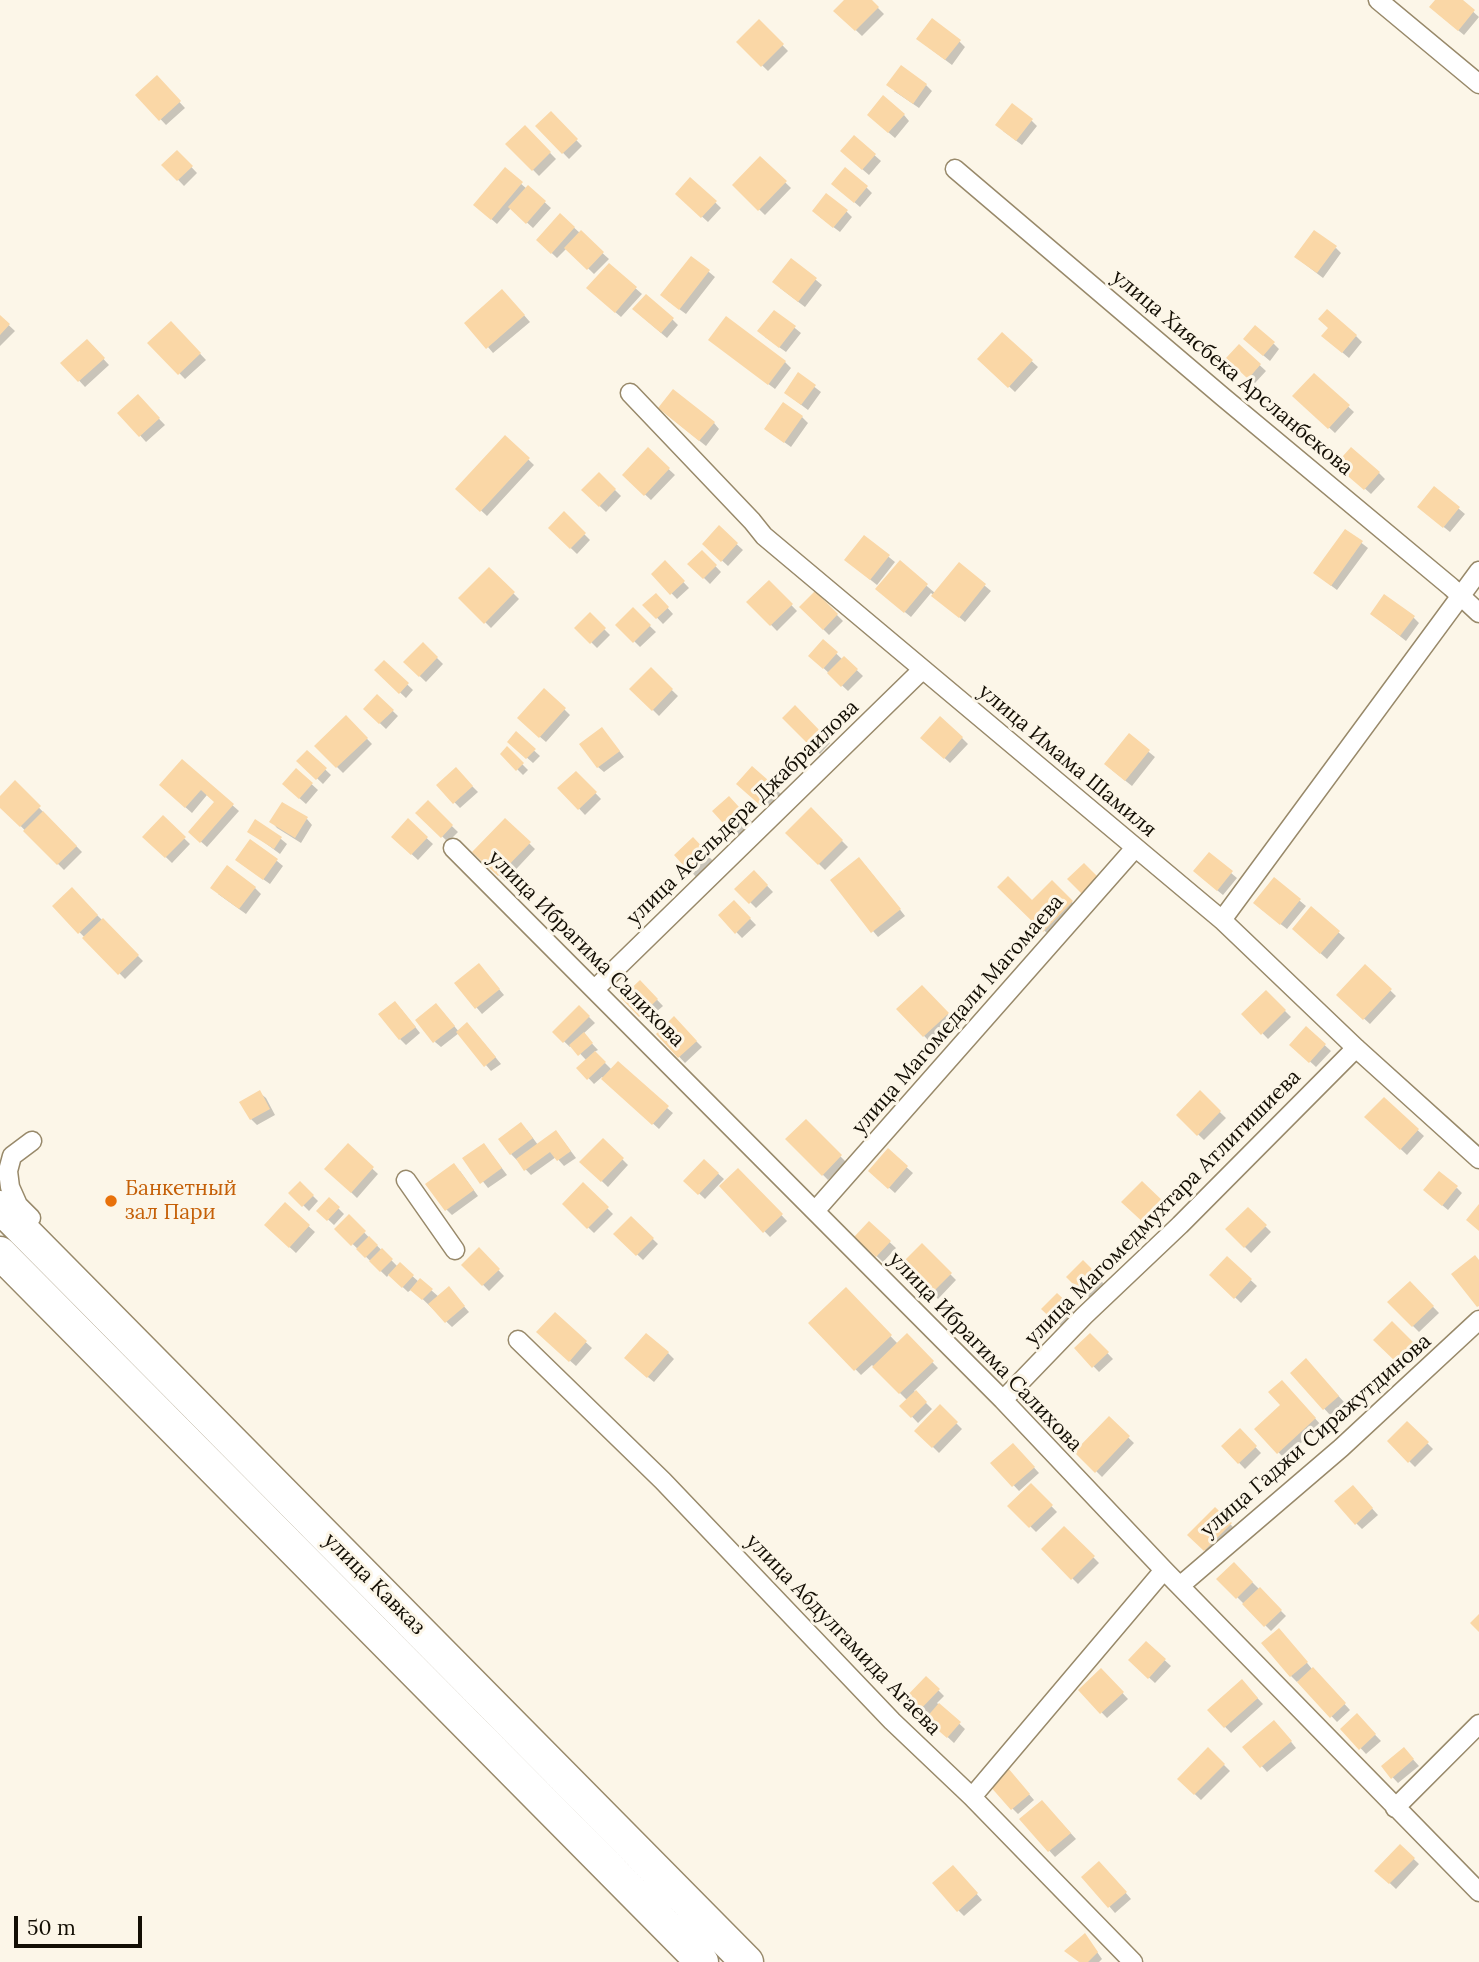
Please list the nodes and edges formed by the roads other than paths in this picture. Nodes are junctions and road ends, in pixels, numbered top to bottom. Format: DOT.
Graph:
graph roads {
  1 [pos="1378,0"];
  2 [pos="1479,84"];
  3 [pos="955,169"];
  4 [pos="630,393"];
  5 [pos="1479,571"];
  6 [pos="1461,597"];
  7 [pos="1479,613"];
  8 [pos="922,670"];
  9 [pos="453,848"];
  10 [pos="1135,849"];
  11 [pos="1222,920"];
  12 [pos="595,989"];
  13 [pos="1356,1048"];
  14 [pos="0,1149"];
  15 [pos="1479,1160"];
  16 [pos="406,1180"];
  17 [pos="0,1207"];
  18 [pos="815,1211"];
  19 [pos="455,1250"];
  20 [pos="0,1253"];
  21 [pos="81,1289"];
  22 [pos="1479,1320"];
  23 [pos="518,1340"];
  24 [pos="1003,1401"];
  25 [pos="1164,1570"];
  26 [pos="1181,1585"];
  27 [pos="1479,1724"];
  28 [pos="972,1797"];
  29 [pos="1395,1808"];
  30 [pos="1479,1892"];
  31 [pos="702,1962"];
  32 [pos="747,1962"];
  33 [pos="1133,1962"];
  1 -- 2 [label="street"];
  3 -- 6 [label="street, улица Хиясбека Арсланбекова"];
  4 -- 8 [label="street, улица Имама Шамиля"];
  5 -- 6 [label="street"];
  6 -- 7 [label="street, улица Хиясбека Арсланбекова"];
  6 -- 11 [label="street"];
  8 -- 10 [label="street, улица Имама Шамиля"];
  8 -- 12 [label="street, улица Асельдера Джабраилова"];
  9 -- 12 [label="street, улица Ибрагима Салихова"];
  10 -- 11 [label="street, улица Имама Шамиля"];
  10 -- 18 [label="street, улица Магомедали Магомаева"];
  11 -- 13 [label="street, улица Имама Шамиля"];
  12 -- 18 [label="street, улица Ибрагима Салихова"];
  13 -- 15 [label="street, улица Имама Шамиля"];
  13 -- 24 [label="street, улица Магомедмухтара Атлигишиева"];
  14 -- 21 [label="street"];
  16 -- 19 [label="street"];
  17 -- 21 [label="highway, улица Кавказ"];
  18 -- 24 [label="street, улица Ибрагима Салихова"];
  20 -- 31 [label="highway, улица Кавказ"];
  21 -- 32 [label="highway, улица Кавказ"];
  22 -- 26 [label="street, улица Гаджи Сиражутдинова"];
  23 -- 28 [label="street, улица Абдулгамида Агаева"];
  24 -- 25 [label="street, улица Ибрагима Салихова"];
  25 -- 26 [label="street, улица Ибрагима Салихова"];
  25 -- 28 [label="street"];
  26 -- 29 [label="street, улица Ибрагима Салихова"];
  27 -- 29 [label="street"];
  28 -- 33 [label="street, улица Абдулгамида Агаева"];
  29 -- 30 [label="street, улица Ибрагима Салихова"];
}
